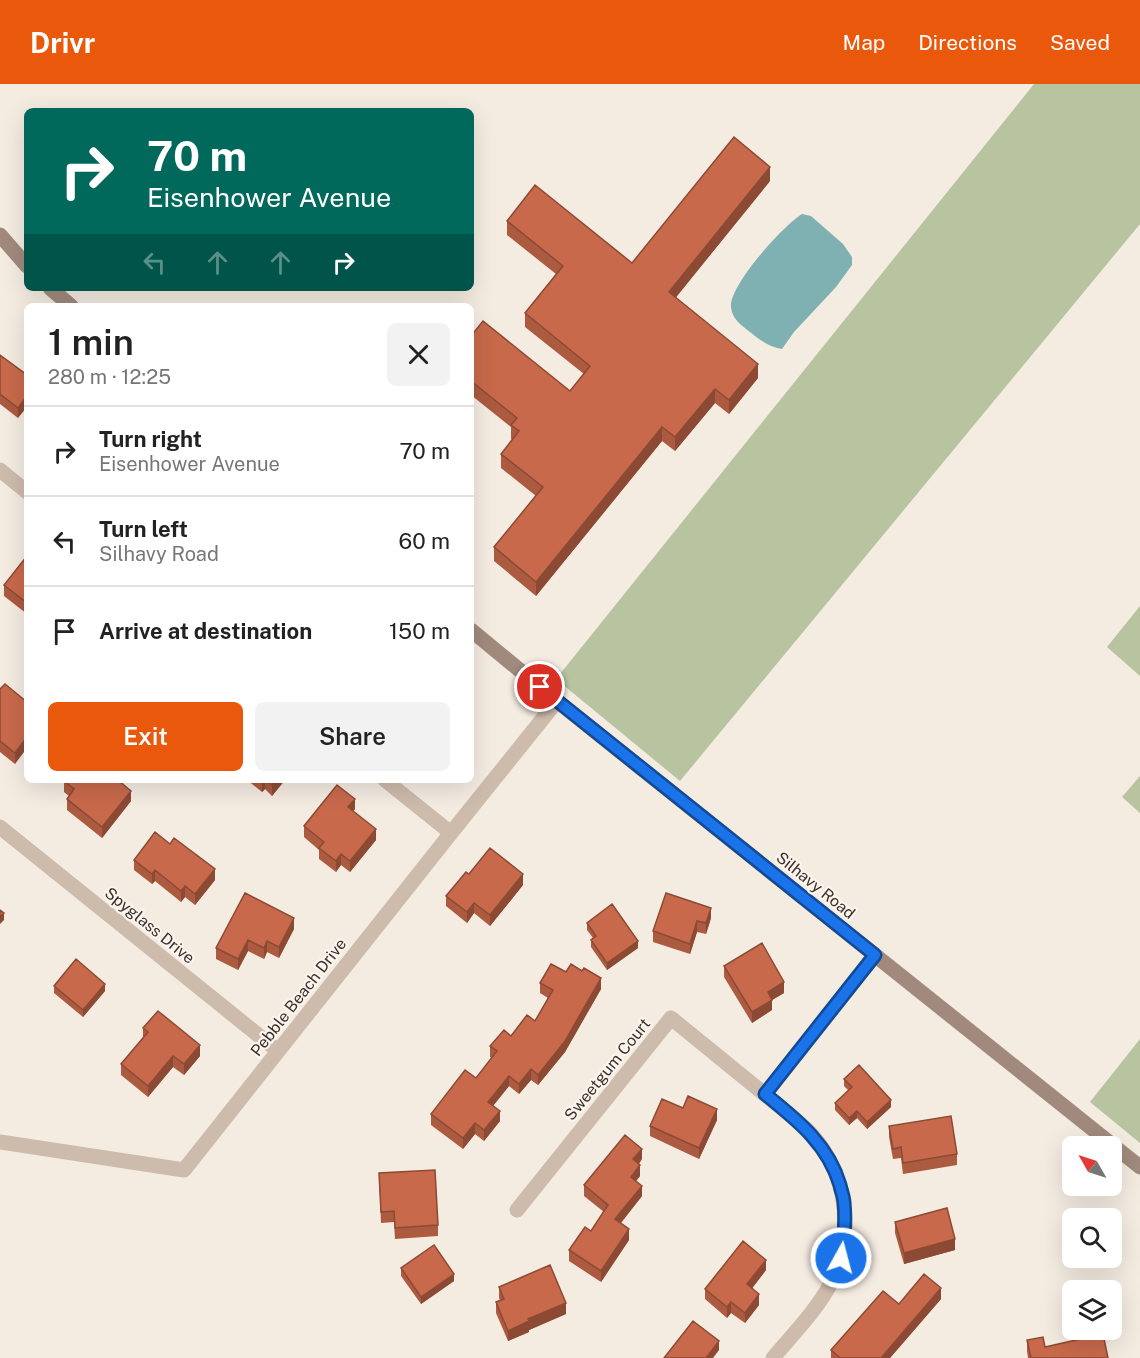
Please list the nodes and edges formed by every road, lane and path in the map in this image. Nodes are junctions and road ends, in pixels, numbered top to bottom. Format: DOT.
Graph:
graph roads {
  1 [pos="0,235"];
  2 [pos="24,263"];
  3 [pos="54,291"];
  4 [pos="68,303"];
  5 [pos="0,470"];
  6 [pos="24,490"];
  7 [pos="474,632"];
  8 [pos="557,701"];
  9 [pos="389,783"];
  10 [pos="0,827"];
  11 [pos="451,833"];
  12 [pos="875,955"];
  13 [pos="278,1051"];
  14 [pos="765,1094"];
  15 [pos="0,1142"];
  16 [pos="1140,1167"];
  17 [pos="517,1210"];
  18 [pos="774,1358"];
  1 -- 2 [label="street"];
  3 -- 4 [label="street"];
  5 -- 6 [label="street"];
  7 -- 8 [label="street, Silhavy Road"];
  8 -- 11 [label="street, Pebble Beach Drive"];
  8 -- 12 [label="street, Silhavy Road"];
  9 -- 11 [label="street"];
  10 -- 13 [label="street, Spyglass Drive"];
  11 -- 13 [label="street, Pebble Beach Drive"];
  12 -- 14 [label="street"];
  12 -- 16 [label="street, Silhavy Road"];
  13 -- 15 [label="street, Pebble Beach Drive"];
  14 -- 17 [label="street, Sweetgum Court"];
  14 -- 18 [label="street"];
}
